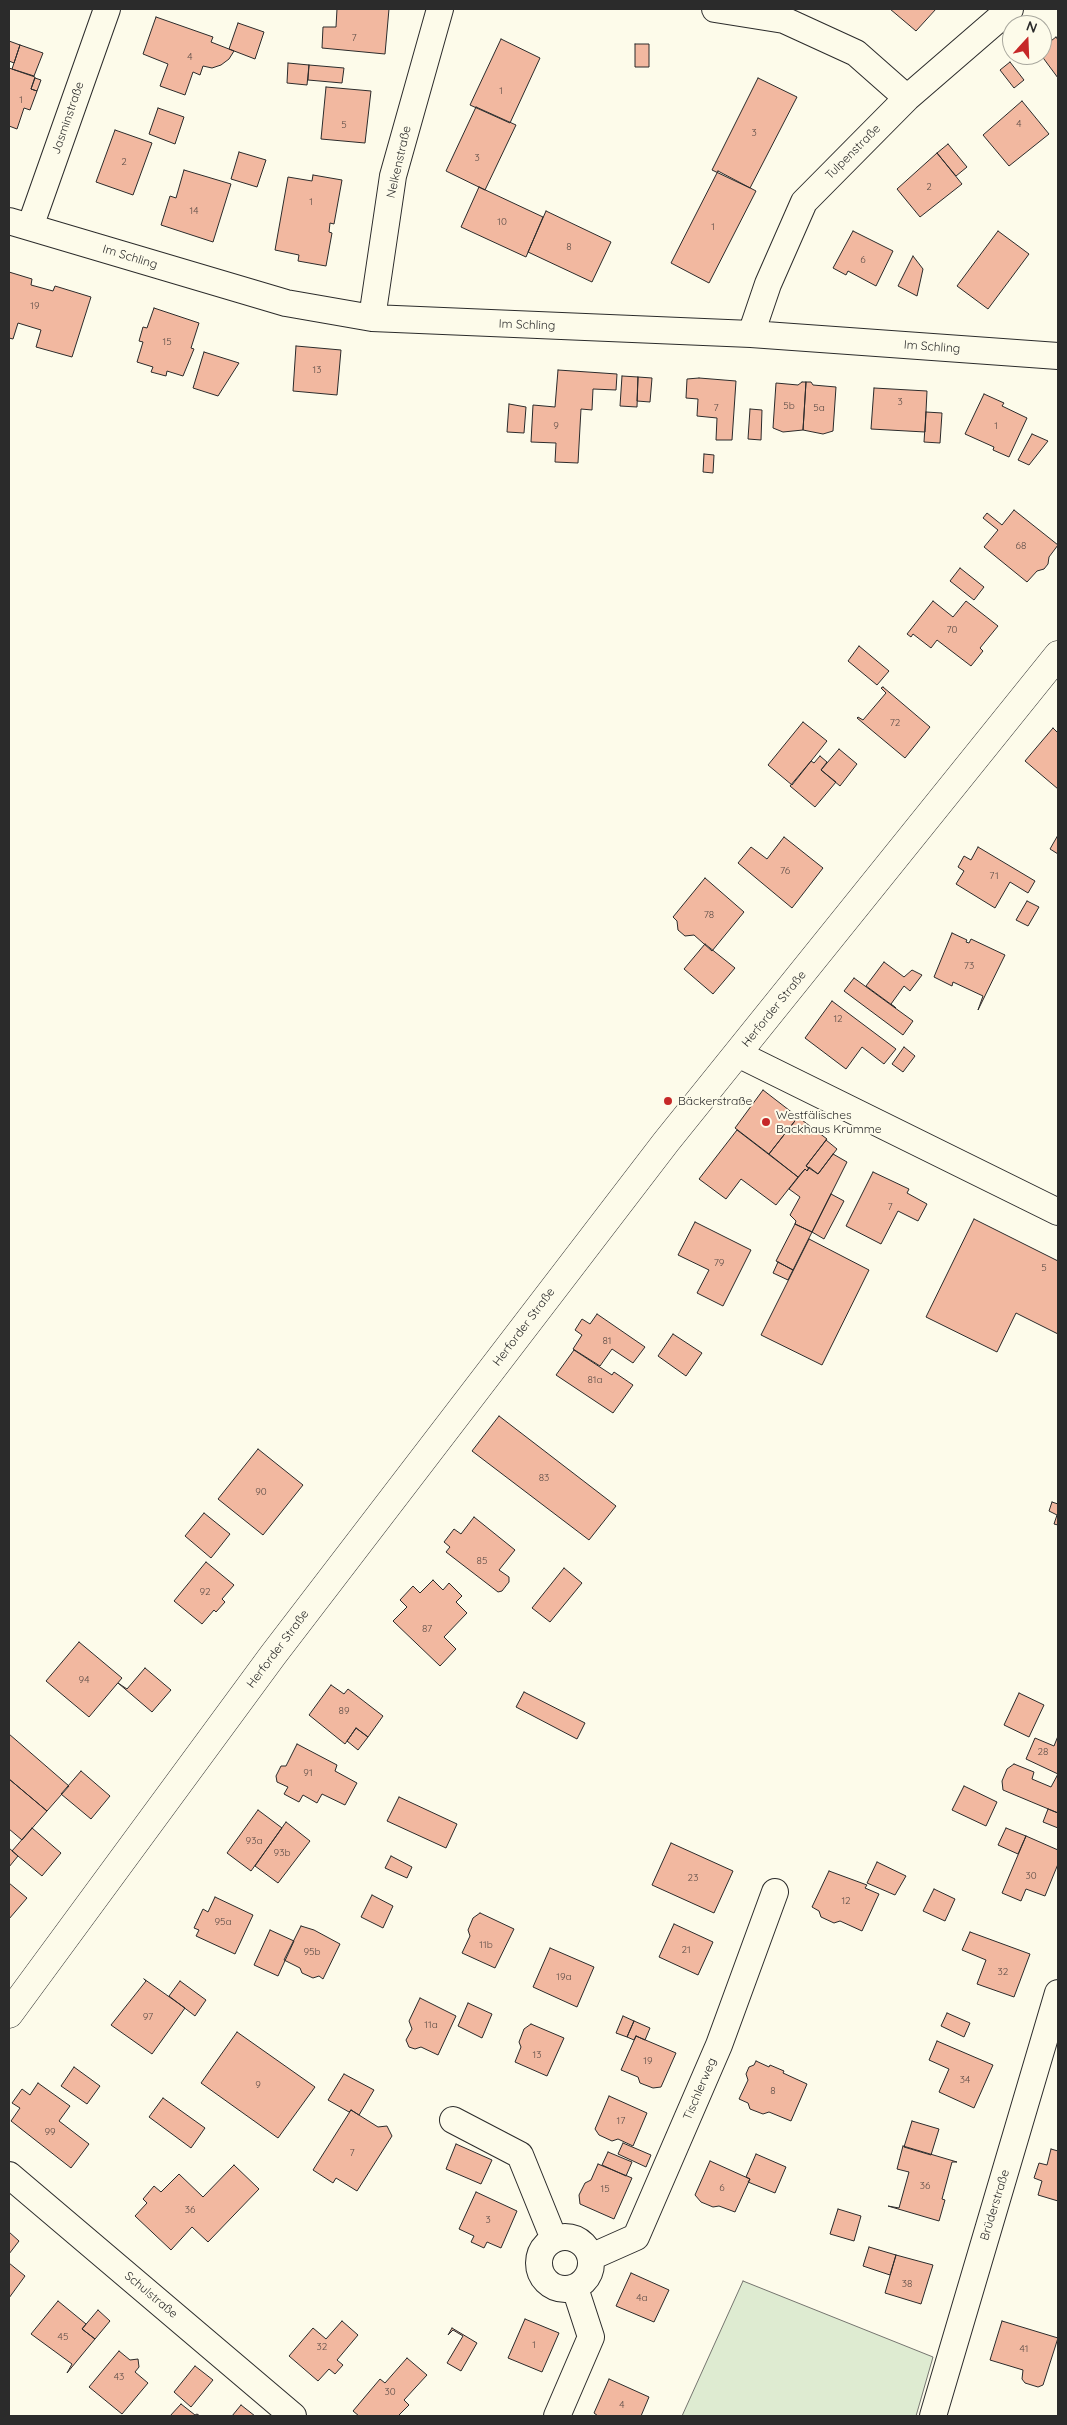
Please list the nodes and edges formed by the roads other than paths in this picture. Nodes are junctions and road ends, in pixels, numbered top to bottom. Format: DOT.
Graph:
graph roads {
  1 [pos="107,9"];
  2 [pos="440,9"];
  3 [pos="715,9"];
  4 [pos="1010,9"];
  5 [pos="907,98"];
  6 [pos="19,224"];
  7 [pos="372,318"];
  8 [pos="751,334"];
  9 [pos="1058,356"];
  10 [pos="1058,655"];
  11 [pos="738,1054"];
  12 [pos="1058,1212"];
  13 [pos="775,1892"];
  14 [pos="1058,1993"];
  15 [pos="9,2014"];
  16 [pos="453,2120"];
  17 [pos="9,2175"];
  18 [pos="554,2240"];
  19 [pos="591,2257"];
  20 [pos="575,2288"];
  21 [pos="293,2416"];
  22 [pos="557,2416"];
  23 [pos="933,2416"];
  1 -- 6 [label="street, Jasminstraße"];
  2 -- 7 [label="street, Nelkenstraße"];
  3 -- 5 [label="street"];
  4 -- 5 [label="street, Tulpenstraße"];
  5 -- 8 [label="street, Tulpenstraße"];
  6 -- 7 [label="street, Im Schling"];
  7 -- 8 [label="street, Im Schling"];
  8 -- 9 [label="street, Im Schling"];
  10 -- 11 [label="main road, Herforder Straße"];
  11 -- 12 [label="street"];
  11 -- 15 [label="main road, Herforder Straße"];
  13 -- 19 [label="street, Tischlerweg"];
  14 -- 23 [label="street, Brüderstraße"];
  16 -- 18 [label="street"];
  17 -- 21 [label="street, Schulstraße"];
  18 -- 19 [label="street"];
  18 -- 20 [label="street"];
  19 -- 20 [label="street"];
  20 -- 22 [label="street"];
}
